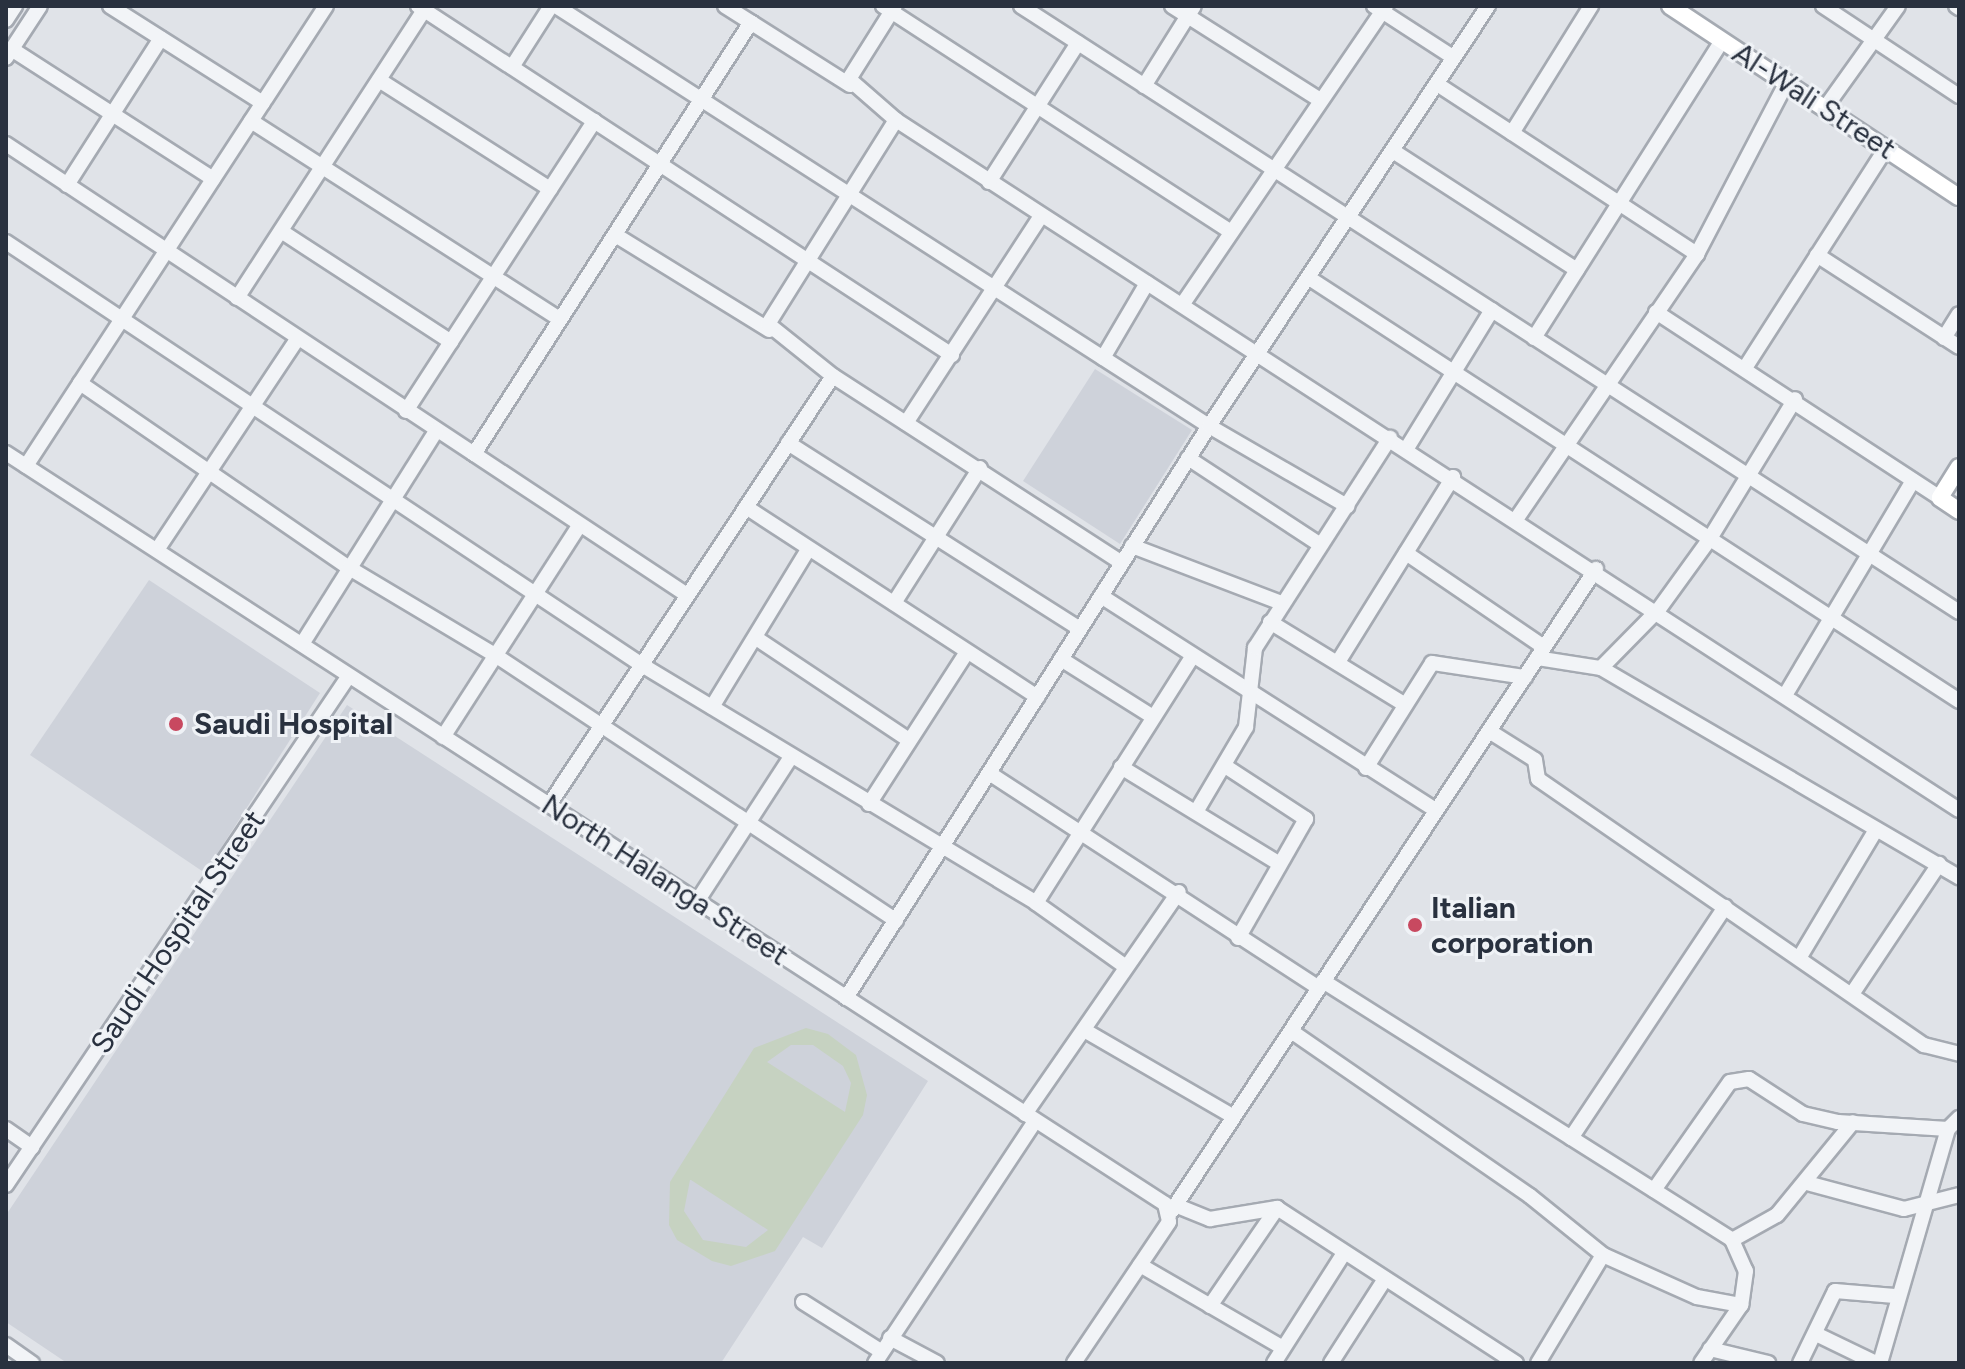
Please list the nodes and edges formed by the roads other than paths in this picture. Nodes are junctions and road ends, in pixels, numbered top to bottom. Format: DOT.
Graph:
graph roads {
  1 [pos="15,6"];
  2 [pos="40,6"];
  3 [pos="110,6"];
  4 [pos="326,6"];
  5 [pos="554,6"];
  6 [pos="725,6"];
  7 [pos="1021,6"];
  8 [pos="1172,6"];
  9 [pos="1488,6"];
  10 [pos="1591,6"];
  11 [pos="1823,6"];
  12 [pos="1898,6"];
  13 [pos="421,8"];
  14 [pos="890,8"];
  15 [pos="1381,8"];
  16 [pos="1675,8"];
  17 [pos="1191,11"];
  18 [pos="6,20"];
  19 [pos="751,22"];
  20 [pos="161,38"];
  21 [pos="1722,41"];
  22 [pos="1873,41"];
  23 [pos="1078,43"];
  24 [pos="9,54"];
  25 [pos="1454,58"];
  26 [pos="512,67"];
  27 [pos="379,80"];
  28 [pos="1787,82"];
  29 [pos="1437,84"];
  30 [pos="850,85"];
  31 [pos="1144,86"];
  32 [pos="1959,96"];
  33 [pos="702,100"];
  34 [pos="1320,100"];
  35 [pos="263,103"];
  36 [pos="1038,106"];
  37 [pos="1825,108"];
  38 [pos="112,114"];
  39 [pos="896,120"];
  40 [pos="251,121"];
  41 [pos="594,121"];
  42 [pos="1512,133"];
  43 [pos="6,144"];
  44 [pos="1886,148"];
  45 [pos="1393,151"];
  46 [pos="662,165"];
  47 [pos="1272,167"];
  48 [pos="323,168"];
  49 [pos="213,179"];
  50 [pos="989,182"];
  51 [pos="67,185"];
  52 [pos="550,189"];
  53 [pos="1957,190"];
  54 [pos="850,195"];
  55 [pos="1619,203"];
  56 [pos="1041,216"];
  57 [pos="1348,219"];
  58 [pos="281,231"];
  59 [pos="1230,231"];
  60 [pos="617,236"];
  61 [pos="6,242"];
  62 [pos="166,251"];
  63 [pos="1697,254"];
  64 [pos="1817,255"];
  65 [pos="809,261"];
  66 [pos="1577,270"];
  67 [pos="492,278"];
  68 [pos="1309,278"];
  69 [pos="1147,283"];
  70 [pos="995,288"];
  71 [pos="237,298"];
  72 [pos="1182,305"];
  73 [pos="1492,310"];
  74 [pos="1656,312"];
  75 [pos="1959,314"];
  76 [pos="558,318"];
  77 [pos="121,319"];
  78 [pos="769,330"];
  79 [pos="1534,338"];
  80 [pos="1944,338"];
  81 [pos="297,339"];
  82 [pos="451,342"];
  83 [pos="1959,347"];
  84 [pos="1258,354"];
  85 [pos="952,355"];
  86 [pos="1103,358"];
  87 [pos="1745,368"];
  88 [pos="1452,375"];
  89 [pos="833,376"];
  90 [pos="1604,382"];
  91 [pos="80,383"];
  92 [pos="1795,399"];
  93 [pos="252,407"];
  94 [pos="406,411"];
  95 [pos="906,423"];
  96 [pos="1209,426"];
  97 [pos="436,431"];
  98 [pos="1390,438"];
  99 [pos="788,443"];
  100 [pos="1563,446"];
  101 [pos="1407,448"];
  102 [pos="6,453"];
  103 [pos="474,454"];
  104 [pos="1188,458"];
  105 [pos="26,466"];
  106 [pos="1959,467"];
  107 [pos="980,468"];
  108 [pos="210,471"];
  109 [pos="1749,475"];
  110 [pos="1453,477"];
  111 [pos="1913,481"];
  112 [pos="1940,498"];
  113 [pos="392,499"];
  114 [pos="1347,506"];
  115 [pos="746,507"];
  116 [pos="1959,511"];
  117 [pos="1517,518"];
  118 [pos="579,526"];
  119 [pos="935,537"];
  120 [pos="1709,540"];
  121 [pos="1319,544"];
  122 [pos="1132,546"];
  123 [pos="157,550"];
  124 [pos="808,550"];
  125 [pos="1406,553"];
  126 [pos="1866,555"];
  127 [pos="1122,563"];
  128 [pos="346,566"];
  129 [pos="1596,569"];
  130 [pos="535,592"];
  131 [pos="687,595"];
  132 [pos="1101,596"];
  133 [pos="894,603"];
  134 [pos="1281,603"];
  135 [pos="1659,609"];
  136 [pos="1959,612"];
  137 [pos="1832,620"];
  138 [pos="1270,622"];
  139 [pos="1080,629"];
  140 [pos="756,638"];
  141 [pos="302,644"];
  142 [pos="967,652"];
  143 [pos="1541,653"];
  144 [pos="495,655"];
  145 [pos="1193,656"];
  146 [pos="1061,659"];
  147 [pos="1338,662"];
  148 [pos="642,665"];
  149 [pos="1601,668"];
  150 [pos="348,677"];
  151 [pos="1525,677"];
  152 [pos="1245,691"];
  153 [pos="1787,692"];
  154 [pos="1037,697"];
  155 [pos="1959,701"];
  156 [pos="1404,704"];
  157 [pos="712,707"];
  158 [pos="1153,717"];
  159 [pos="601,727"];
  160 [pos="1489,731"];
  161 [pos="443,737"];
  162 [pos="909,740"];
  163 [pos="791,757"];
  164 [pos="1225,766"];
  165 [pos="1121,767"];
  166 [pos="1366,768"];
  167 [pos="989,773"];
  168 [pos="1956,802"];
  169 [pos="869,804"];
  170 [pos="549,805"];
  171 [pos="1434,809"];
  172 [pos="1196,812"];
  173 [pos="750,824"];
  174 [pos="1081,829"];
  175 [pos="1874,833"];
  176 [pos="943,848"];
  177 [pos="1280,864"];
  178 [pos="1939,864"];
  179 [pos="1959,877"];
  180 [pos="1179,892"];
  181 [pos="698,900"];
  182 [pos="1036,903"];
  183 [pos="1725,907"];
  184 [pos="896,920"];
  185 [pos="1238,938"];
  186 [pos="1801,955"];
  187 [pos="1126,967"];
  188 [pos="1321,985"];
  189 [pos="1854,991"];
  190 [pos="846,998"];
  191 [pos="1084,1030"];
  192 [pos="1291,1031"];
  193 [pos="1959,1054"];
  194 [pos="1234,1117"];
  195 [pos="1030,1118"];
  196 [pos="1959,1118"];
  197 [pos="1853,1122"];
  198 [pos="6,1129"];
  199 [pos="1948,1129"];
  200 [pos="1571,1138"];
  201 [pos="32,1147"];
  202 [pos="1807,1183"];
  203 [pos="6,1185"];
  204 [pos="1654,1190"];
  205 [pos="1959,1195"];
  206 [pos="1925,1202"];
  207 [pos="1277,1208"];
  208 [pos="1173,1209"];
  209 [pos="1732,1240"];
  210 [pos="1344,1253"];
  211 [pos="1603,1255"];
  212 [pos="1140,1265"];
  213 [pos="1385,1279"];
  214 [pos="1895,1296"];
  215 [pos="803,1302"];
  216 [pos="1741,1305"];
  217 [pos="1210,1306"];
  218 [pos="1818,1335"];
  219 [pos="890,1338"];
  220 [pos="6,1345"];
  221 [pos="1283,1348"];
  222 [pos="1710,1349"];
  223 [pos="878,1357"];
  224 [pos="32,1363"];
  225 [pos="937,1363"];
  226 [pos="1074,1363"];
  227 [pos="1274,1363"];
  228 [pos="1331,1363"];
  229 [pos="1516,1363"];
  230 [pos="1538,1363"];
  231 [pos="1701,1363"];
  232 [pos="1768,1363"];
  233 [pos="1800,1363"];
  234 [pos="1878,1363"];
  1 -- 18 [label="street"];
  2 -- 24 [label="street"];
  3 -- 20 [label="street"];
  4 -- 35 [label="street"];
  5 -- 26 [label="street"];
  5 -- 33 [label="street"];
  6 -- 19 [label="street"];
  7 -- 23 [label="street"];
  8 -- 17 [label="street"];
  9 -- 25 [label="street"];
  10 -- 42 [label="street"];
  11 -- 22 [label="street"];
  12 -- 22 [label="street"];
  13 -- 26 [label="street"];
  13 -- 27 [label="street"];
  14 -- 30 [label="street"];
  14 -- 36 [label="street"];
  15 -- 25 [label="street"];
  15 -- 34 [label="street"];
  16 -- 21 [label="main road, Al-Wali Street"];
  17 -- 31 [label="street"];
  17 -- 34 [label="street"];
  19 -- 30 [label="street"];
  19 -- 33 [label="street"];
  20 -- 35 [label="street"];
  20 -- 38 [label="street"];
  21 -- 28 [label="main road, Al-Wali Street"];
  21 -- 55 [label="street"];
  22 -- 32 [label="street"];
  22 -- 37 [label="street"];
  23 -- 31 [label="street"];
  23 -- 36 [label="street"];
  24 -- 38 [label="street"];
  25 -- 29 [label="street"];
  26 -- 41 [label="street"];
  27 -- 48 [label="street"];
  27 -- 52 [label="street"];
  28 -- 37 [label="main road, Al-Wali Street"];
  28 -- 63 [label="street"];
  29 -- 42 [label="street"];
  29 -- 45 [label="street"];
  30 -- 39 [label="street"];
  31 -- 47 [label="street"];
  33 -- 46 [label="street"];
  33 -- 54 [label="street"];
  34 -- 47 [label="street"];
  35 -- 40 [label="street"];
  36 -- 50 [label="street"];
  36 -- 59 [label="street"];
  37 -- 44 [label="main road, Al-Wali Street"];
  38 -- 49 [label="street"];
  38 -- 51 [label="street"];
  39 -- 50 [label="street"];
  39 -- 54 [label="street"];
  40 -- 48 [label="street"];
  40 -- 49 [label="street"];
  41 -- 46 [label="street"];
  41 -- 52 [label="street"];
  42 -- 55 [label="street"];
  43 -- 51 [label="street"];
  44 -- 53 [label="main road, Al-Wali Street"];
  44 -- 64 [label="street"];
  45 -- 57 [label="street"];
  45 -- 66 [label="street"];
  46 -- 60 [label="street"];
  46 -- 65 [label="street"];
  47 -- 57 [label="street"];
  47 -- 59 [label="street"];
  48 -- 58 [label="street"];
  48 -- 67 [label="street"];
  49 -- 62 [label="street"];
  50 -- 56 [label="street"];
  51 -- 62 [label="street"];
  52 -- 67 [label="street"];
  54 -- 65 [label="street"];
  54 -- 70 [label="street"];
  55 -- 63 [label="street"];
  55 -- 66 [label="street"];
  56 -- 69 [label="street"];
  56 -- 70 [label="street"];
  57 -- 68 [label="street"];
  57 -- 73 [label="street"];
  58 -- 71 [label="street"];
  58 -- 82 [label="street"];
  59 -- 72 [label="street"];
  60 -- 76 [label="street"];
  60 -- 78 [label="street"];
  61 -- 77 [label="street"];
  62 -- 71 [label="street"];
  62 -- 77 [label="street"];
  63 -- 74 [label="street"];
  64 -- 80 [label="street"];
  64 -- 87 [label="street"];
  65 -- 78 [label="street"];
  65 -- 85 [label="street"];
  66 -- 79 [label="street"];
  67 -- 76 [label="street"];
  67 -- 82 [label="street"];
  68 -- 84 [label="street"];
  68 -- 88 [label="street"];
  69 -- 72 [label="street"];
  69 -- 86 [label="street"];
  70 -- 85 [label="street"];
  70 -- 86 [label="street"];
  71 -- 81 [label="street"];
  72 -- 84 [label="street"];
  73 -- 79 [label="street"];
  73 -- 88 [label="street"];
  74 -- 87 [label="street"];
  74 -- 90 [label="street"];
  75 -- 80 [label="street"];
  76 -- 103 [label="street"];
  77 -- 91 [label="street"];
  77 -- 93 [label="street"];
  78 -- 89 [label="street"];
  79 -- 90 [label="street"];
  80 -- 83 [label="street"];
  81 -- 93 [label="street"];
  81 -- 94 [label="street"];
  82 -- 94 [label="street"];
  84 -- 96 [label="street"];
  84 -- 98 [label="street"];
  85 -- 95 [label="street"];
  86 -- 96 [label="street"];
  87 -- 92 [label="street"];
  88 -- 100 [label="street"];
  88 -- 101 [label="street"];
  89 -- 95 [label="street"];
  89 -- 99 [label="street"];
  90 -- 100 [label="street"];
  90 -- 109 [label="street"];
  91 -- 105 [label="street"];
  91 -- 108 [label="street"];
  92 -- 109 [label="street"];
  92 -- 111 [label="street"];
  93 -- 108 [label="street"];
  93 -- 113 [label="street"];
  94 -- 97 [label="street"];
  95 -- 107 [label="street"];
  96 -- 104 [label="street"];
  96 -- 114 [label="street"];
  97 -- 103 [label="street"];
  97 -- 113 [label="street"];
  98 -- 101 [label="street"];
  98 -- 114 [label="street"];
  99 -- 115 [label="street"];
  99 -- 119 [label="street"];
  100 -- 117 [label="street"];
  100 -- 120 [label="street"];
  101 -- 110 [label="street"];
  102 -- 105 [label="street, North Halanga Street"];
  103 -- 118 [label="street"];
  104 -- 121 [label="street"];
  104 -- 122 [label="street"];
  105 -- 123 [label="street, North Halanga Street"];
  106 -- 112 [label="main road"];
  107 -- 119 [label="street"];
  107 -- 127 [label="street"];
  108 -- 123 [label="street"];
  108 -- 128 [label="street"];
  109 -- 120 [label="street"];
  109 -- 126 [label="street"];
  110 -- 117 [label="street"];
  110 -- 125 [label="street"];
  111 -- 112 [label="street"];
  111 -- 126 [label="street"];
  112 -- 116 [label="main road"];
  113 -- 128 [label="street"];
  113 -- 130 [label="street"];
  114 -- 121 [label="street"];
  115 -- 124 [label="street"];
  115 -- 131 [label="street"];
  117 -- 129 [label="street"];
  118 -- 130 [label="street"];
  118 -- 131 [label="street"];
  119 -- 133 [label="street"];
  119 -- 139 [label="street"];
  120 -- 135 [label="street"];
  120 -- 137 [label="street"];
  121 -- 134 [label="street"];
  122 -- 127 [label="street"];
  122 -- 134 [label="street"];
  123 -- 141 [label="street, North Halanga Street"];
  124 -- 133 [label="street"];
  124 -- 140 [label="street"];
  125 -- 143 [label="street"];
  125 -- 147 [label="street"];
  126 -- 136 [label="street"];
  126 -- 137 [label="street"];
  127 -- 132 [label="street"];
  128 -- 141 [label="street"];
  128 -- 144 [label="street"];
  129 -- 135 [label="street"];
  129 -- 143 [label="street"];
  130 -- 144 [label="street"];
  130 -- 148 [label="street"];
  131 -- 148 [label="street"];
  132 -- 139 [label="street"];
  132 -- 145 [label="street"];
  133 -- 142 [label="street"];
  134 -- 138 [label="street"];
  135 -- 149 [label="street"];
  135 -- 153 [label="street"];
  137 -- 153 [label="street"];
  137 -- 155 [label="street"];
  138 -- 147 [label="street"];
  138 -- 152 [label="street"];
  139 -- 146 [label="street"];
  140 -- 157 [label="street"];
  140 -- 162 [label="street"];
  141 -- 150 [label="street, North Halanga Street"];
  142 -- 154 [label="street"];
  142 -- 162 [label="street"];
  143 -- 149 [label="street"];
  143 -- 151 [label="street"];
  144 -- 159 [label="street"];
  144 -- 161 [label="street"];
  145 -- 152 [label="street"];
  145 -- 158 [label="street"];
  146 -- 154 [label="street"];
  146 -- 158 [label="street"];
  147 -- 156 [label="street"];
  148 -- 157 [label="street"];
  148 -- 159 [label="street"];
  149 -- 175 [label="street"];
  150 -- 161 [label="street, North Halanga Street"];
  150 -- 201 [label="street, Saudi Hospital Street"];
  151 -- 156 [label="street"];
  151 -- 160 [label="street"];
  152 -- 164 [label="street"];
  152 -- 166 [label="street"];
  153 -- 168 [label="street"];
  154 -- 167 [label="street"];
  156 -- 166 [label="street"];
  157 -- 163 [label="street"];
  158 -- 165 [label="street"];
  159 -- 170 [label="street"];
  159 -- 173 [label="street"];
  160 -- 171 [label="street"];
  160 -- 183 [label="street"];
  161 -- 170 [label="street, North Halanga Street"];
  162 -- 169 [label="street"];
  163 -- 169 [label="street"];
  163 -- 173 [label="street"];
  164 -- 172 [label="street"];
  164 -- 177 [label="street"];
  165 -- 172 [label="street"];
  165 -- 174 [label="street"];
  166 -- 171 [label="street"];
  167 -- 174 [label="street"];
  167 -- 176 [label="street"];
  169 -- 176 [label="street"];
  170 -- 181 [label="street, North Halanga Street"];
  171 -- 188 [label="street"];
  172 -- 177 [label="street"];
  173 -- 181 [label="street"];
  173 -- 184 [label="street"];
  174 -- 180 [label="street"];
  174 -- 182 [label="street"];
  175 -- 178 [label="street"];
  175 -- 186 [label="street"];
  176 -- 182 [label="street"];
  176 -- 184 [label="street"];
  177 -- 185 [label="street"];
  178 -- 179 [label="street"];
  178 -- 189 [label="street"];
  180 -- 185 [label="street"];
  180 -- 187 [label="street"];
  181 -- 190 [label="street, North Halanga Street"];
  182 -- 187 [label="street"];
  183 -- 186 [label="street"];
  183 -- 200 [label="street"];
  184 -- 190 [label="street"];
  185 -- 188 [label="street"];
  186 -- 189 [label="street"];
  187 -- 191 [label="street"];
  188 -- 192 [label="street"];
  188 -- 200 [label="street"];
  189 -- 193 [label="street"];
  190 -- 195 [label="street, North Halanga Street"];
  191 -- 194 [label="street"];
  191 -- 195 [label="street"];
  192 -- 194 [label="street"];
  192 -- 211 [label="street"];
  194 -- 208 [label="street"];
  195 -- 208 [label="street, North Halanga Street"];
  195 -- 219 [label="street"];
  196 -- 199 [label="street"];
  197 -- 199 [label="street"];
  197 -- 202 [label="street"];
  197 -- 204 [label="street"];
  198 -- 201 [label="street"];
  199 -- 206 [label="street"];
  200 -- 204 [label="street"];
  201 -- 203 [label="street, Saudi Hospital Street"];
  202 -- 206 [label="street"];
  202 -- 209 [label="street"];
  204 -- 209 [label="street"];
  205 -- 206 [label="street"];
  206 -- 214 [label="street"];
  207 -- 208 [label="street, North Halanga Street"];
  207 -- 210 [label="street"];
  207 -- 217 [label="street"];
  208 -- 212 [label="street"];
  209 -- 216 [label="street"];
  210 -- 213 [label="street"];
  210 -- 221 [label="street"];
  211 -- 216 [label="street"];
  211 -- 230 [label="street"];
  212 -- 217 [label="street"];
  212 -- 226 [label="street"];
  213 -- 228 [label="street"];
  213 -- 229 [label="street"];
  214 -- 218 [label="street"];
  214 -- 234 [label="street"];
  215 -- 223 [label="street"];
  216 -- 222 [label="street"];
  217 -- 221 [label="street"];
  218 -- 233 [label="street"];
  218 -- 234 [label="street"];
  219 -- 223 [label="street"];
  219 -- 225 [label="street"];
  220 -- 224 [label="street"];
  221 -- 227 [label="street"];
  222 -- 231 [label="street"];
  222 -- 232 [label="street"];
}
